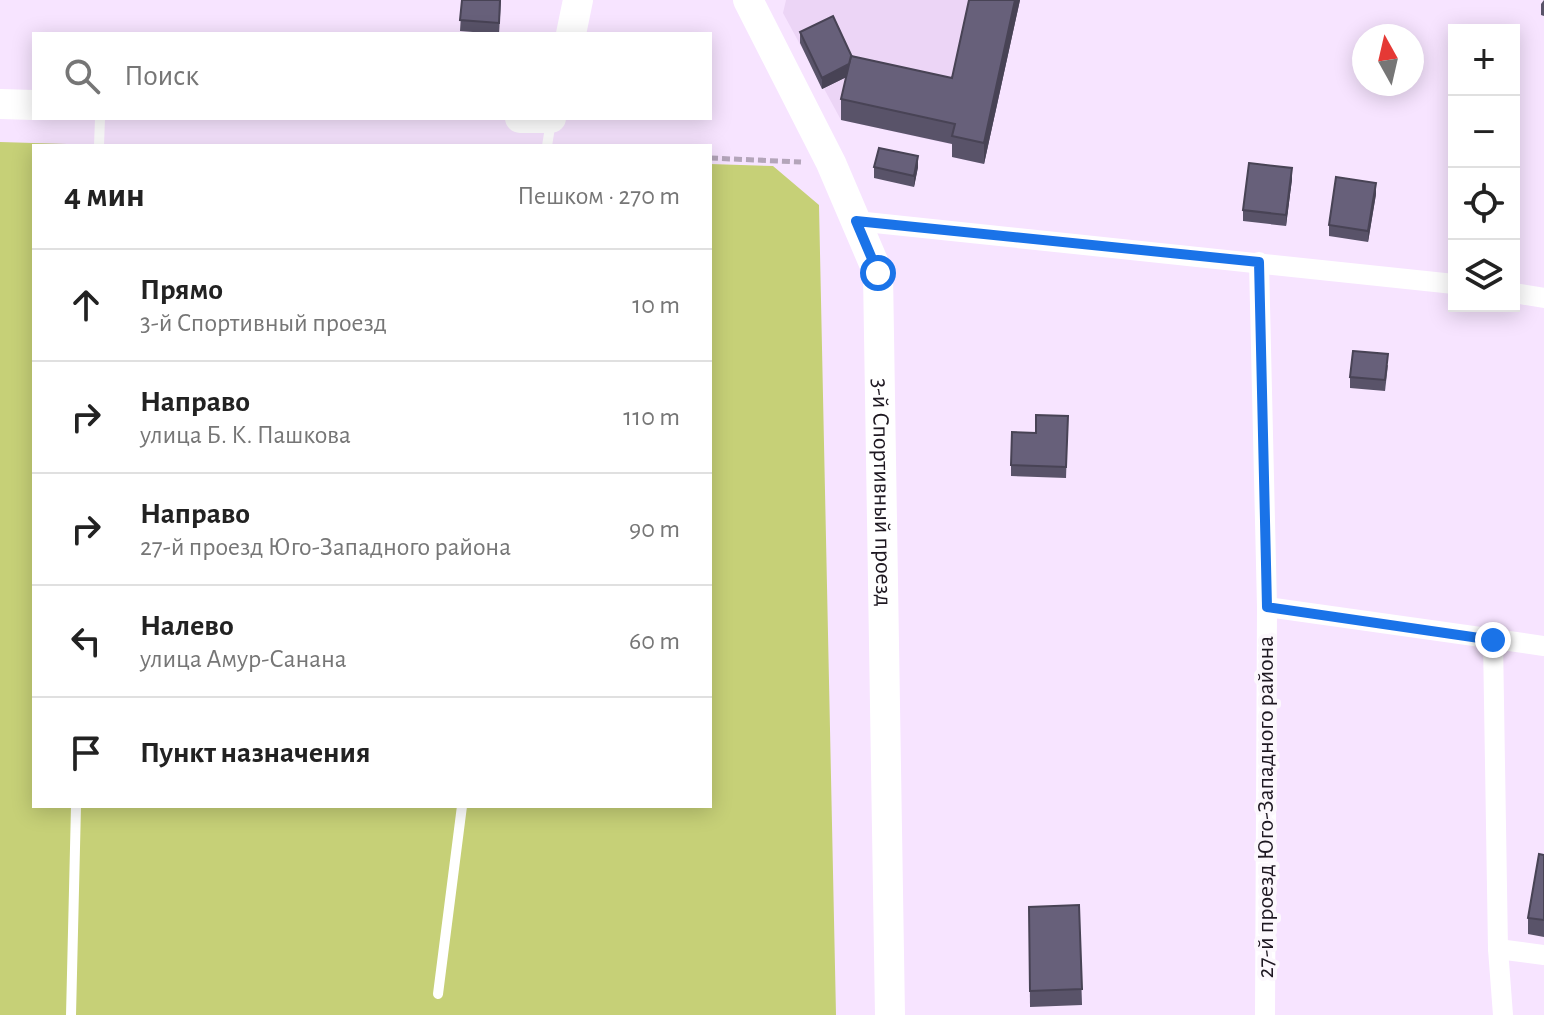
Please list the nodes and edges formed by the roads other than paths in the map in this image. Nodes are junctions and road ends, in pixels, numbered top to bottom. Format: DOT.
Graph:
graph roads {
  1 [pos="578,0"];
  2 [pos="748,0"];
  3 [pos="571,32"];
  4 [pos="0,104"];
  5 [pos="32,105"];
  6 [pos="100,120"];
  7 [pos="551,120"];
  8 [pos="99,144"];
  9 [pos="547,144"];
  10 [pos="856,221"];
  11 [pos="1259,262"];
  12 [pos="1448,283"];
  13 [pos="1520,294"];
  14 [pos="1544,298"];
  15 [pos="1267,607"];
  16 [pos="1493,640"];
  17 [pos="1544,646"];
  18 [pos="76,808"];
  19 [pos="462,808"];
  20 [pos="1498,949"];
  21 [pos="1544,955"];
  22 [pos="438,994"];
  23 [pos="71,1015"];
  24 [pos="890,1015"];
  25 [pos="1265,1015"];
  26 [pos="1503,1015"];
  1 -- 3 [label="street"];
  2 -- 10 [label="street, 3-й Спортивный проезд"];
  4 -- 5 [label="street"];
  6 -- 8 [label="lane"];
  7 -- 9 [label="lane"];
  10 -- 11 [label="street"];
  10 -- 24 [label="street, 3-й Спортивный проезд"];
  11 -- 12 [label="street"];
  11 -- 15 [label="street, 27-й проезд Юго-Западного района"];
  13 -- 14 [label="street"];
  15 -- 16 [label="street"];
  15 -- 25 [label="street, 27-й проезд Юго-Западного района"];
  16 -- 17 [label="street"];
  16 -- 20 [label="street"];
  18 -- 23 [label="lane"];
  19 -- 22 [label="lane"];
  20 -- 21 [label="street"];
  20 -- 26 [label="street"];
}
